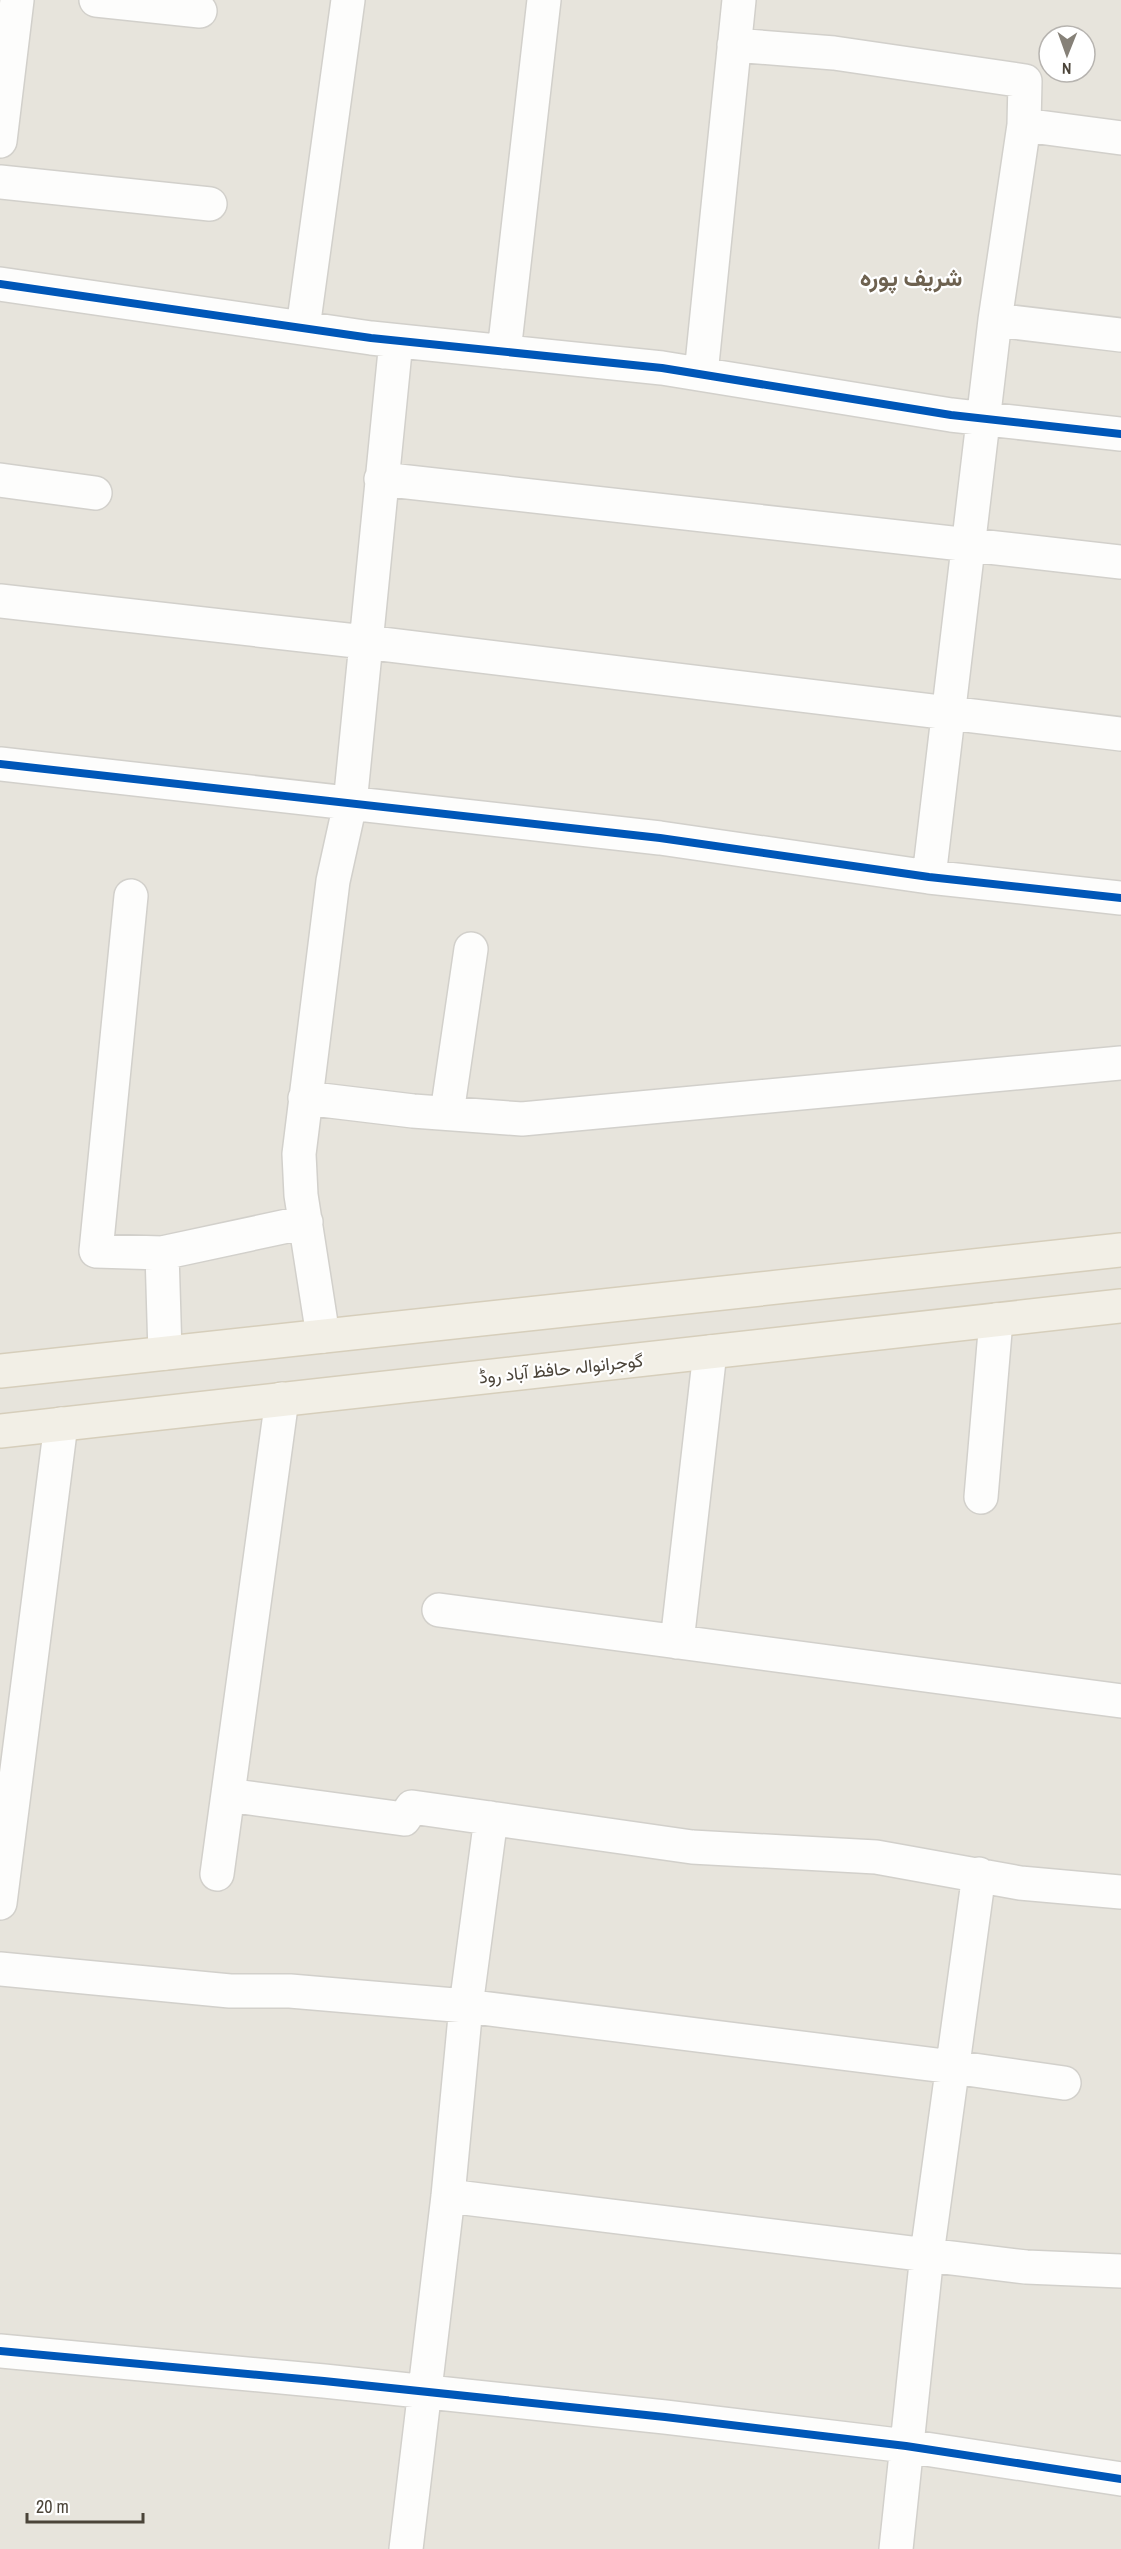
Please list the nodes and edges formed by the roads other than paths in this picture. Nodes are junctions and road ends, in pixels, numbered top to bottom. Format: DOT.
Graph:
graph roads {
  1 [pos="17,0"];
  2 [pos="96,0"];
  3 [pos="348,0"];
  4 [pos="544,0"];
  5 [pos="739,0"];
  6 [pos="200,11"];
  7 [pos="734,45"];
  8 [pos="1024,125"];
  9 [pos="1121,138"];
  10 [pos="0,141"];
  11 [pos="0,182"];
  12 [pos="210,204"];
  13 [pos="0,285"];
  14 [pos="995,320"];
  15 [pos="303,328"];
  16 [pos="1121,335"];
  17 [pos="396,341"];
  18 [pos="504,352"];
  19 [pos="701,374"];
  20 [pos="984,419"];
  21 [pos="1121,434"];
  22 [pos="381,479"];
  23 [pos="0,480"];
  24 [pos="95,493"];
  25 [pos="969,545"];
  26 [pos="1121,562"];
  27 [pos="0,601"];
  28 [pos="365,642"];
  29 [pos="949,712"];
  30 [pos="1121,734"];
  31 [pos="0,764"];
  32 [pos="350,804"];
  33 [pos="929,877"];
  34 [pos="131,896"];
  35 [pos="1121,898"];
  36 [pos="471,949"];
  37 [pos="1121,1063"];
  38 [pos="305,1098"];
  39 [pos="447,1113"];
  40 [pos="306,1222"];
  41 [pos="1121,1250"];
  42 [pos="162,1253"];
  43 [pos="1121,1306"];
  44 [pos="996,1320"];
  45 [pos="323,1336"];
  46 [pos="710,1352"];
  47 [pos="165,1353"];
  48 [pos="0,1371"];
  49 [pos="282,1399"];
  50 [pos="61,1424"];
  51 [pos="0,1431"];
  52 [pos="981,1497"];
  53 [pos="438,1610"];
  54 [pos="677,1642"];
  55 [pos="1121,1701"];
  56 [pos="228,1796"];
  57 [pos="491,1818"];
  58 [pos="217,1874"];
  59 [pos="979,1875"];
  60 [pos="1121,1892"];
  61 [pos="0,1903"];
  62 [pos="0,1969"];
  63 [pos="466,2006"];
  64 [pos="953,2067"];
  65 [pos="1064,2084"];
  66 [pos="448,2196"];
  67 [pos="927,2254"];
  68 [pos="1121,2271"];
  69 [pos="0,2351"];
  70 [pos="423,2392"];
  71 [pos="906,2446"];
  72 [pos="1121,2479"];
  73 [pos="405,2549"];
  74 [pos="896,2549"];
  1 -- 10 [label="street"];
  2 -- 6 [label="street"];
  3 -- 15 [label="street"];
  4 -- 18 [label="street"];
  5 -- 7 [label="street"];
  7 -- 8 [label="street"];
  7 -- 19 [label="street"];
  8 -- 9 [label="street"];
  8 -- 14 [label="street"];
  11 -- 12 [label="street"];
  13 -- 15 [label="street"];
  14 -- 16 [label="street"];
  14 -- 20 [label="street"];
  15 -- 17 [label="street"];
  17 -- 18 [label="street"];
  17 -- 22 [label="street"];
  18 -- 19 [label="street"];
  19 -- 20 [label="street"];
  20 -- 21 [label="street"];
  20 -- 25 [label="street"];
  22 -- 25 [label="street"];
  22 -- 28 [label="street"];
  23 -- 24 [label="street"];
  25 -- 26 [label="street"];
  25 -- 29 [label="street"];
  27 -- 28 [label="street"];
  28 -- 29 [label="street"];
  28 -- 32 [label="street"];
  29 -- 30 [label="street"];
  29 -- 33 [label="street"];
  31 -- 32 [label="street"];
  32 -- 33 [label="street"];
  32 -- 38 [label="street"];
  33 -- 35 [label="street"];
  34 -- 42 [label="street"];
  36 -- 39 [label="street"];
  37 -- 39 [label="street"];
  38 -- 39 [label="street"];
  38 -- 40 [label="street"];
  40 -- 42 [label="street"];
  40 -- 45 [label="street"];
  41 -- 45 [label="main road"];
  42 -- 47 [label="street"];
  43 -- 44 [label="main road, گوجرانوالہ حافظ آباد روڈ"];
  44 -- 46 [label="main road, گوجرانوالہ حافظ آباد روڈ"];
  44 -- 52 [label="street"];
  45 -- 47 [label="main road"];
  46 -- 49 [label="main road, گوجرانوالہ حافظ آباد روڈ"];
  46 -- 54 [label="street"];
  47 -- 48 [label="main road"];
  49 -- 50 [label="main road, گوجرانوالہ حافظ آباد روڈ"];
  49 -- 56 [label="street"];
  50 -- 51 [label="main road, گوجرانوالہ حافظ آباد روڈ"];
  50 -- 61 [label="street"];
  53 -- 54 [label="street"];
  54 -- 55 [label="street"];
  56 -- 57 [label="street"];
  56 -- 58 [label="street"];
  57 -- 59 [label="street"];
  57 -- 63 [label="street"];
  59 -- 60 [label="street"];
  59 -- 64 [label="street"];
  62 -- 63 [label="street"];
  63 -- 64 [label="street"];
  63 -- 66 [label="street"];
  64 -- 65 [label="street"];
  64 -- 67 [label="street"];
  66 -- 67 [label="street"];
  66 -- 70 [label="street"];
  67 -- 68 [label="street"];
  67 -- 71 [label="street"];
  69 -- 70 [label="street"];
  70 -- 71 [label="street"];
  70 -- 73 [label="street"];
  71 -- 72 [label="street"];
  71 -- 74 [label="street"];
}
